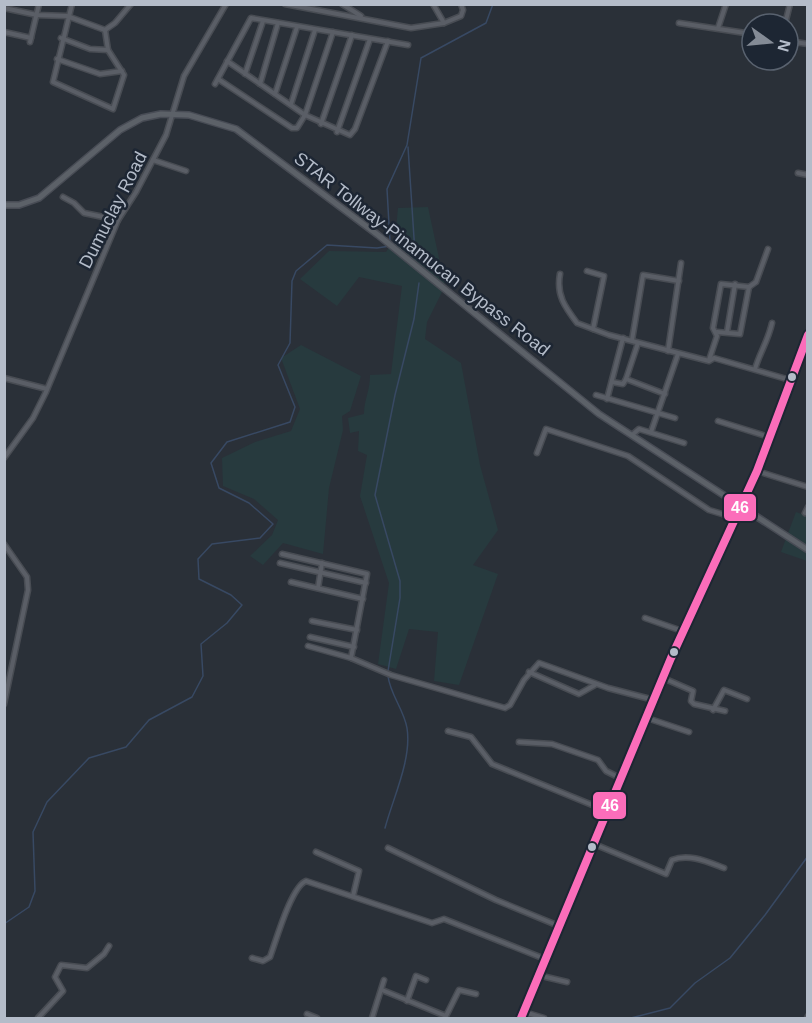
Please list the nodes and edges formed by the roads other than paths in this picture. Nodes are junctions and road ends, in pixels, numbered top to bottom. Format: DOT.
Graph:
graph roads {
  1 [pos="39,4"];
  2 [pos="72,4"];
  3 [pos="130,4"];
  4 [pos="226,4"];
  5 [pos="285,4"];
  6 [pos="342,4"];
  7 [pos="433,4"];
  8 [pos="461,4"];
  9 [pos="726,4"];
  10 [pos="4,8"];
  11 [pos="37,15"];
  12 [pos="67,16"];
  13 [pos="364,18"];
  14 [pos="263,21"];
  15 [pos="278,23"];
  16 [pos="444,23"];
  17 [pos="679,23"];
  18 [pos="297,27"];
  19 [pos="718,28"];
  20 [pos="105,30"];
  21 [pos="315,30"];
  22 [pos="4,32"];
  23 [pos="333,32"];
  24 [pos="740,32"];
  25 [pos="352,35"];
  26 [pos="62,38"];
  27 [pos="370,39"];
  28 [pos="388,41"];
  29 [pos="408,45"];
  30 [pos="108,50"];
  31 [pos="57,59"];
  32 [pos="227,61"];
  33 [pos="122,71"];
  34 [pos="245,74"];
  35 [pos="218,79"];
  36 [pos="215,84"];
  37 [pos="260,84"];
  38 [pos="275,94"];
  39 [pos="291,104"];
  40 [pos="172,115"];
  41 [pos="305,115"];
  42 [pos="321,124"];
  43 [pos="337,132"];
  44 [pos="153,160"];
  45 [pos="186,171"];
  46 [pos="798,173"];
  47 [pos="807,175"];
  48 [pos="63,197"];
  49 [pos="4,205"];
  50 [pos="118,220"];
  51 [pos="768,249"];
  52 [pos="681,262"];
  53 [pos="587,271"];
  54 [pos="560,274"];
  55 [pos="679,282"];
  56 [pos="735,284"];
  57 [pos="749,287"];
  58 [pos="772,323"];
  59 [pos="593,329"];
  60 [pos="717,332"];
  61 [pos="727,332"];
  62 [pos="807,335"];
  63 [pos="623,338"];
  64 [pos="632,340"];
  65 [pos="638,343"];
  66 [pos="668,351"];
  67 [pos="678,354"];
  68 [pos="709,361"];
  69 [pos="755,369"];
  70 [pos="4,378"];
  71 [pos="626,379"];
  72 [pos="790,380"];
  73 [pos="612,382"];
  74 [pos="47,389"];
  75 [pos="665,394"];
  76 [pos="597,395"];
  77 [pos="607,399"];
  78 [pos="657,414"];
  79 [pos="675,418"];
  80 [pos="718,421"];
  81 [pos="651,432"];
  82 [pos="631,436"];
  83 [pos="770,437"];
  84 [pos="684,443"];
  85 [pos="537,453"];
  86 [pos="4,458"];
  87 [pos="756,471"];
  88 [pos="807,487"];
  89 [pos="740,507"];
  90 [pos="807,507"];
  91 [pos="804,513"];
  92 [pos="735,518"];
  93 [pos="4,544"];
  94 [pos="807,550"];
  95 [pos="282,554"];
  96 [pos="280,563"];
  97 [pos="322,563"];
  98 [pos="321,572"];
  99 [pos="291,582"];
  100 [pos="366,583"];
  101 [pos="318,588"];
  102 [pos="363,599"];
  103 [pos="645,618"];
  104 [pos="312,621"];
  105 [pos="357,630"];
  106 [pos="682,631"];
  107 [pos="310,637"];
  108 [pos="309,646"];
  109 [pos="354,647"];
  110 [pos="351,658"];
  111 [pos="529,672"];
  112 [pos="663,678"];
  113 [pos="596,685"];
  114 [pos="747,699"];
  115 [pos="654,700"];
  116 [pos="4,704"];
  117 [pos="713,710"];
  118 [pos="725,711"];
  119 [pos="646,718"];
  120 [pos="448,731"];
  121 [pos="689,732"];
  122 [pos="519,742"];
  123 [pos="621,779"];
  124 [pos="607,811"];
  125 [pos="594,844"];
  126 [pos="388,848"];
  127 [pos="316,852"];
  128 [pos="724,868"];
  129 [pos="353,897"];
  130 [pos="560,926"];
  131 [pos="109,946"];
  132 [pos="252,958"];
  133 [pos="546,960"];
  134 [pos="543,975"];
  135 [pos="384,980"];
  136 [pos="426,980"];
  137 [pos="567,982"];
  138 [pos="382,990"];
  139 [pos="476,994"];
  140 [pos="407,1001"];
  141 [pos="524,1012"];
  142 [pos="307,1014"];
  143 [pos="38,1018"];
  144 [pos="317,1018"];
  145 [pos="372,1018"];
  146 [pos="521,1018"];
  147 [pos="544,1018"];
  1 -- 11 [label="street"];
  2 -- 12 [label="street"];
  3 -- 20 [label="street"];
  4 -- 40 [label="street, Dumuclay Road"];
  5 -- 13 [label="street"];
  6 -- 13 [label="street"];
  7 -- 16 [label="street"];
  8 -- 16 [label="street"];
  9 -- 19 [label="street"];
  10 -- 11 [label="street"];
  11 -- 12 [label="street"];
  11 -- 22 [label="street"];
  12 -- 20 [label="street"];
  12 -- 26 [label="street"];
  13 -- 16 [label="street"];
  14 -- 15 [label="street"];
  14 -- 32 [label="street"];
  14 -- 34 [label="street"];
  15 -- 18 [label="street"];
  15 -- 37 [label="street"];
  17 -- 19 [label="street"];
  18 -- 21 [label="street"];
  18 -- 38 [label="street"];
  19 -- 24 [label="street"];
  20 -- 30 [label="street"];
  21 -- 23 [label="street"];
  21 -- 39 [label="street"];
  23 -- 25 [label="street"];
  23 -- 41 [label="street"];
  25 -- 27 [label="street"];
  25 -- 42 [label="street"];
  26 -- 30 [label="street"];
  26 -- 31 [label="street"];
  27 -- 28 [label="street"];
  27 -- 43 [label="street"];
  28 -- 29 [label="street"];
  28 -- 43 [label="street"];
  30 -- 33 [label="street"];
  31 -- 33 [label="street"];
  31 -- 33 [label="street"];
  32 -- 34 [label="street"];
  32 -- 35 [label="street"];
  34 -- 37 [label="street"];
  35 -- 36 [label="street"];
  35 -- 41 [label="street"];
  37 -- 38 [label="street"];
  38 -- 39 [label="street"];
  39 -- 41 [label="street"];
  40 -- 44 [label="street, Dumuclay Road"];
  40 -- 49 [label="main road, STAR Tollway-Pinamucan Bypass Road"];
  40 -- 82 [label="main road, STAR Tollway-Pinamucan Bypass Road"];
  41 -- 42 [label="street"];
  42 -- 43 [label="street"];
  44 -- 45 [label="street"];
  44 -- 50 [label="street, Dumuclay Road"];
  46 -- 47 [label="street"];
  48 -- 50 [label="street"];
  50 -- 74 [label="street, Dumuclay Road"];
  51 -- 57 [label="street"];
  52 -- 55 [label="street"];
  53 -- 59 [label="street"];
  54 -- 59 [label="street"];
  55 -- 64 [label="street"];
  55 -- 66 [label="street"];
  56 -- 57 [label="street"];
  56 -- 60 [label="street"];
  56 -- 61 [label="street"];
  57 -- 61 [label="street"];
  58 -- 69 [label="street"];
  59 -- 63 [label="street"];
  60 -- 61 [label="street"];
  60 -- 68 [label="street"];
  62 -- 72 [label="main road"];
  63 -- 64 [label="street"];
  63 -- 73 [label="street"];
  64 -- 65 [label="street"];
  65 -- 66 [label="street"];
  65 -- 71 [label="street"];
  66 -- 67 [label="street"];
  67 -- 68 [label="street"];
  67 -- 75 [label="street"];
  68 -- 69 [label="street"];
  69 -- 72 [label="street"];
  70 -- 74 [label="street"];
  71 -- 73 [label="street"];
  71 -- 75 [label="street"];
  72 -- 83 [label="main road"];
  73 -- 77 [label="street"];
  74 -- 86 [label="street, Dumuclay Road"];
  75 -- 78 [label="street"];
  76 -- 77 [label="street"];
  77 -- 78 [label="street"];
  78 -- 79 [label="street"];
  78 -- 81 [label="street"];
  80 -- 83 [label="street"];
  81 -- 82 [label="street"];
  81 -- 84 [label="street"];
  82 -- 89 [label="main road, STAR Tollway-Pinamucan Bypass Road"];
  83 -- 87 [label="main road"];
  85 -- 92 [label="street"];
  87 -- 88 [label="street"];
  87 -- 89 [label="main road"];
  89 -- 92 [label="main road"];
  89 -- 94 [label="main road, STAR Tollway-Pinamucan Bypass Road"];
  90 -- 91 [label="street"];
  92 -- 106 [label="main road"];
  93 -- 116 [label="street"];
  95 -- 97 [label="street"];
  96 -- 98 [label="street"];
  97 -- 98 [label="street"];
  97 -- 100 [label="street"];
  98 -- 100 [label="street"];
  98 -- 101 [label="street"];
  99 -- 101 [label="street"];
  100 -- 102 [label="street"];
  101 -- 102 [label="street"];
  102 -- 105 [label="street"];
  103 -- 106 [label="street"];
  104 -- 105 [label="street"];
  105 -- 109 [label="street"];
  106 -- 112 [label="main road"];
  107 -- 109 [label="street"];
  108 -- 110 [label="street"];
  109 -- 110 [label="street"];
  110 -- 111 [label="street"];
  111 -- 113 [label="street"];
  111 -- 113 [label="street"];
  112 -- 115 [label="main road"];
  112 -- 117 [label="street"];
  113 -- 115 [label="street"];
  114 -- 117 [label="street"];
  115 -- 119 [label="main road"];
  117 -- 118 [label="street"];
  119 -- 121 [label="street"];
  119 -- 123 [label="main road"];
  120 -- 124 [label="street"];
  122 -- 123 [label="street"];
  123 -- 124 [label="main road"];
  124 -- 125 [label="main road"];
  125 -- 128 [label="street"];
  125 -- 130 [label="main road"];
  126 -- 130 [label="street"];
  127 -- 129 [label="street"];
  129 -- 132 [label="street"];
  129 -- 133 [label="street"];
  130 -- 133 [label="main road"];
  131 -- 143 [label="street"];
  133 -- 134 [label="main road"];
  134 -- 137 [label="street"];
  134 -- 141 [label="main road"];
  135 -- 138 [label="street"];
  136 -- 140 [label="street"];
  138 -- 140 [label="street"];
  138 -- 145 [label="street"];
  139 -- 140 [label="street"];
  141 -- 146 [label="main road"];
  141 -- 147 [label="street"];
  142 -- 144 [label="street"];
}
